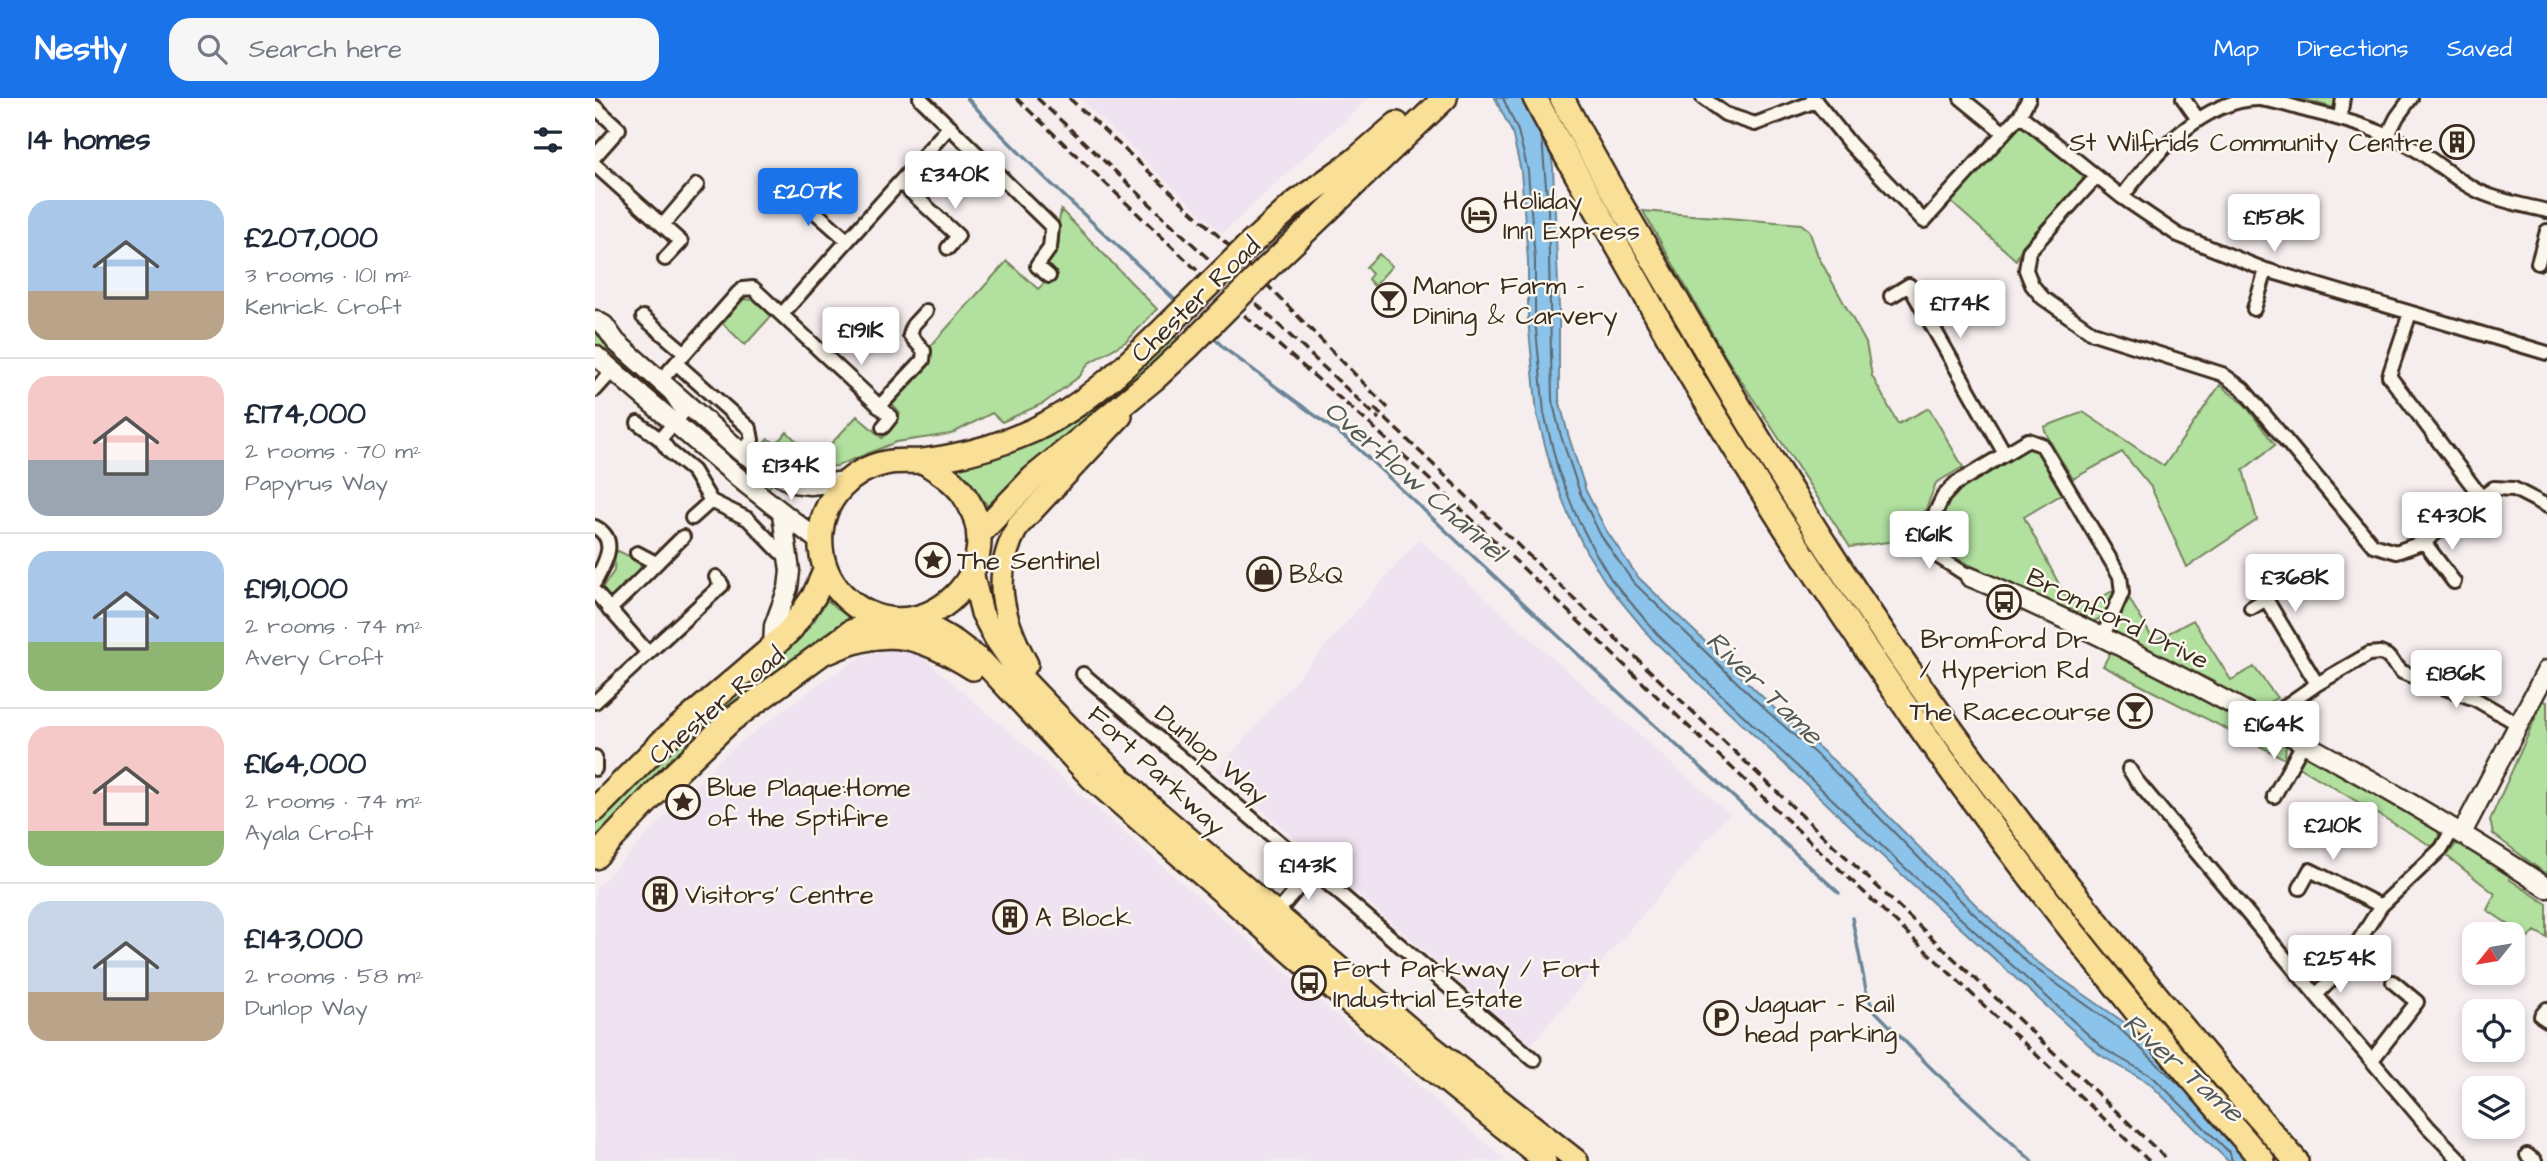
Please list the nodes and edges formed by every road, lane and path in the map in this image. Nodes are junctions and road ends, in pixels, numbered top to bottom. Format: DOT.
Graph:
graph roads {
  1 [pos="920,98"];
  2 [pos="1425,98"];
  3 [pos="1445,98"];
  4 [pos="1535,98"];
  5 [pos="1562,98"];
  6 [pos="1703,98"];
  7 [pos="1961,98"];
  8 [pos="2029,98"];
  9 [pos="2183,98"];
  10 [pos="2343,98"];
  11 [pos="2411,98"];
  12 [pos="2236,99"];
  13 [pos="1814,100"];
  14 [pos="595,107"];
  15 [pos="2020,115"];
  16 [pos="2197,118"];
  17 [pos="2340,118"];
  18 [pos="950,126"];
  19 [pos="2003,132"];
  20 [pos="2388,135"];
  21 [pos="595,156"];
  22 [pos="595,164"];
  23 [pos="2097,177"];
  24 [pos="900,182"];
  25 [pos="697,186"];
  26 [pos="769,195"];
  27 [pos="2122,197"];
  28 [pos="2547,211"];
  29 [pos="663,225"];
  30 [pos="2547,231"];
  31 [pos="847,240"];
  32 [pos="948,248"];
  33 [pos="665,259"];
  34 [pos="2538,263"];
  35 [pos="2266,270"];
  36 [pos="1049,276"];
  37 [pos="1891,296"];
  38 [pos="2254,309"];
  39 [pos="926,311"];
  40 [pos="2410,313"];
  41 [pos="782,314"];
  42 [pos="643,317"];
  43 [pos="595,320"];
  44 [pos="685,353"];
  45 [pos="2547,353"];
  46 [pos="595,355"];
  47 [pos="677,364"];
  48 [pos="614,369"];
  49 [pos="1155,378"];
  50 [pos="661,380"];
  51 [pos="595,390"];
  52 [pos="879,407"];
  53 [pos="638,423"];
  54 [pos="675,423"];
  55 [pos="883,427"];
  56 [pos="660,439"];
  57 [pos="741,452"];
  58 [pos="2005,454"];
  59 [pos="923,461"];
  60 [pos="847,481"];
  61 [pos="2482,498"];
  62 [pos="711,501"];
  63 [pos="2547,506"];
  64 [pos="782,514"];
  65 [pos="692,519"];
  66 [pos="595,527"];
  67 [pos="979,534"];
  68 [pos="683,537"];
  69 [pos="820,542"];
  70 [pos="2424,542"];
  71 [pos="780,552"];
  72 [pos="637,553"];
  73 [pos="656,563"];
  74 [pos="826,569"];
  75 [pos="972,572"];
  76 [pos="716,577"];
  77 [pos="1969,577"];
  78 [pos="595,582"];
  79 [pos="2454,582"];
  80 [pos="595,592"];
  81 [pos="2251,607"];
  82 [pos="607,608"];
  83 [pos="890,619"];
  84 [pos="917,619"];
  85 [pos="2103,636"];
  86 [pos="773,647"];
  87 [pos="648,653"];
  88 [pos="811,660"];
  89 [pos="2547,670"];
  90 [pos="1083,674"];
  91 [pos="2317,684"];
  92 [pos="2543,689"];
  93 [pos="595,702"];
  94 [pos="2269,724"];
  95 [pos="2520,725"];
  96 [pos="1071,729"];
  97 [pos="2304,743"];
  98 [pos="595,757"];
  99 [pos="1079,768"];
  100 [pos="595,769"];
  101 [pos="2124,787"];
  102 [pos="2274,796"];
  103 [pos="595,810"];
  104 [pos="2458,830"];
  105 [pos="595,857"];
  106 [pos="1313,870"];
  107 [pos="2300,888"];
  108 [pos="2547,888"];
  109 [pos="2381,906"];
  110 [pos="1277,913"];
  111 [pos="2393,982"];
  112 [pos="2316,995"];
  113 [pos="2547,1009"];
  114 [pos="2547,1020"];
  115 [pos="1534,1060"];
  116 [pos="2372,1060"];
  117 [pos="1545,1161"];
  118 [pos="1577,1161"];
  119 [pos="2263,1161"];
  120 [pos="2296,1161"];
  121 [pos="2461,1161"];
  1 -- 18 [label="street"];
  2 -- 59 [label="highway, Chester Road, bridge"];
  3 -- 49 [label="highway, Chester Road, bridge"];
  4 -- 119 [label="highway"];
  5 -- 120 [label="highway"];
  6 -- 13 [label="street"];
  7 -- 19 [label="street"];
  8 -- 15 [label="street"];
  9 -- 16 [label="street"];
  10 -- 17 [label="street"];
  11 -- 20 [label="street"];
  12 -- 16 [label="street"];
  12 -- 17 [label="street"];
  13 -- 19 [label="street"];
  14 -- 21 [label="street"];
  15 -- 19 [label="street"];
  15 -- 23 [label="street"];
  16 -- 27 [label="street"];
  17 -- 20 [label="street"];
  18 -- 24 [label="street"];
  18 -- 36 [label="street"];
  20 -- 28 [label="street"];
  22 -- 29 [label="street"];
  23 -- 27 [label="street"];
  23 -- 70 [label="street"];
  24 -- 31 [label="street"];
  24 -- 32 [label="street"];
  25 -- 29 [label="street"];
  26 -- 31 [label="street"];
  27 -- 35 [label="street"];
  29 -- 33 [label="street"];
  30 -- 34 [label="street"];
  31 -- 41 [label="street"];
  35 -- 38 [label="street"];
  35 -- 40 [label="street"];
  37 -- 58 [label="street"];
  39 -- 52 [label="street"];
  40 -- 45 [label="street"];
  40 -- 61 [label="street"];
  41 -- 44 [label="street"];
  41 -- 52 [label="street"];
  42 -- 44 [label="street"];
  43 -- 50 [label="street"];
  44 -- 47 [label="street"];
  46 -- 48 [label="street"];
  47 -- 50 [label="street"];
  47 -- 57 [label="street"];
  48 -- 51 [label="street"];
  48 -- 54 [label="street"];
  49 -- 67 [label="highway, Chester Road"];
  49 -- 96 [label="main road"];
  50 -- 54 [label="street"];
  50 -- 57 [label="street"];
  52 -- 55 [label="street"];
  53 -- 56 [label="street"];
  54 -- 56 [label="street"];
  54 -- 64 [label="street"];
  56 -- 62 [label="street"];
  57 -- 60 [label="street"];
  58 -- 77 [label="street, Bromford Drive"];
  58 -- 85 [label="street"];
  59 -- 60 [label="highway"];
  59 -- 67 [label="highway"];
  60 -- 69 [label="highway"];
  61 -- 63 [label="street"];
  61 -- 70 [label="street"];
  62 -- 65 [label="street"];
  62 -- 71 [label="street"];
  64 -- 69 [label="street"];
  64 -- 86 [label="street"];
  66 -- 78 [label="street"];
  67 -- 75 [label="highway"];
  68 -- 73 [label="street"];
  69 -- 74 [label="highway"];
  70 -- 79 [label="street"];
  72 -- 73 [label="street"];
  73 -- 82 [label="street"];
  74 -- 83 [label="highway"];
  74 -- 86 [label="highway, Chester Road"];
  75 -- 84 [label="highway"];
  75 -- 96 [label="main road, Fort Parkway"];
  76 -- 87 [label="street"];
  77 -- 85 [label="street, Bromford Drive"];
  80 -- 82 [label="street"];
  81 -- 91 [label="street"];
  82 -- 87 [label="street"];
  83 -- 84 [label="highway"];
  83 -- 88 [label="highway, Chester Road"];
  84 -- 99 [label="main road, Fort Parkway"];
  85 -- 94 [label="street, Bromford Drive"];
  86 -- 103 [label="highway, Chester Road"];
  87 -- 93 [label="street"];
  88 -- 99 [label="main road"];
  88 -- 105 [label="highway, Chester Road"];
  89 -- 92 [label="street"];
  90 -- 106 [label="street, Dunlop Way"];
  91 -- 94 [label="street"];
  91 -- 95 [label="street"];
  92 -- 95 [label="street"];
  94 -- 97 [label="street, Bromford Drive"];
  95 -- 104 [label="street"];
  96 -- 110 [label="main road, Fort Parkway"];
  97 -- 102 [label="street"];
  97 -- 104 [label="street, Bromford Drive"];
  98 -- 100 [label="street"];
  99 -- 117 [label="main road, Fort Parkway"];
  101 -- 112 [label="street"];
  104 -- 108 [label="street, Bromford Drive"];
  104 -- 109 [label="street"];
  106 -- 110 [label="street"];
  106 -- 115 [label="street, Dunlop Way"];
  107 -- 109 [label="street"];
  109 -- 112 [label="street"];
  110 -- 118 [label="main road, Fort Parkway"];
  111 -- 116 [label="street"];
  112 -- 116 [label="street"];
  113 -- 114 [label="street"];
  116 -- 121 [label="street"];
}
